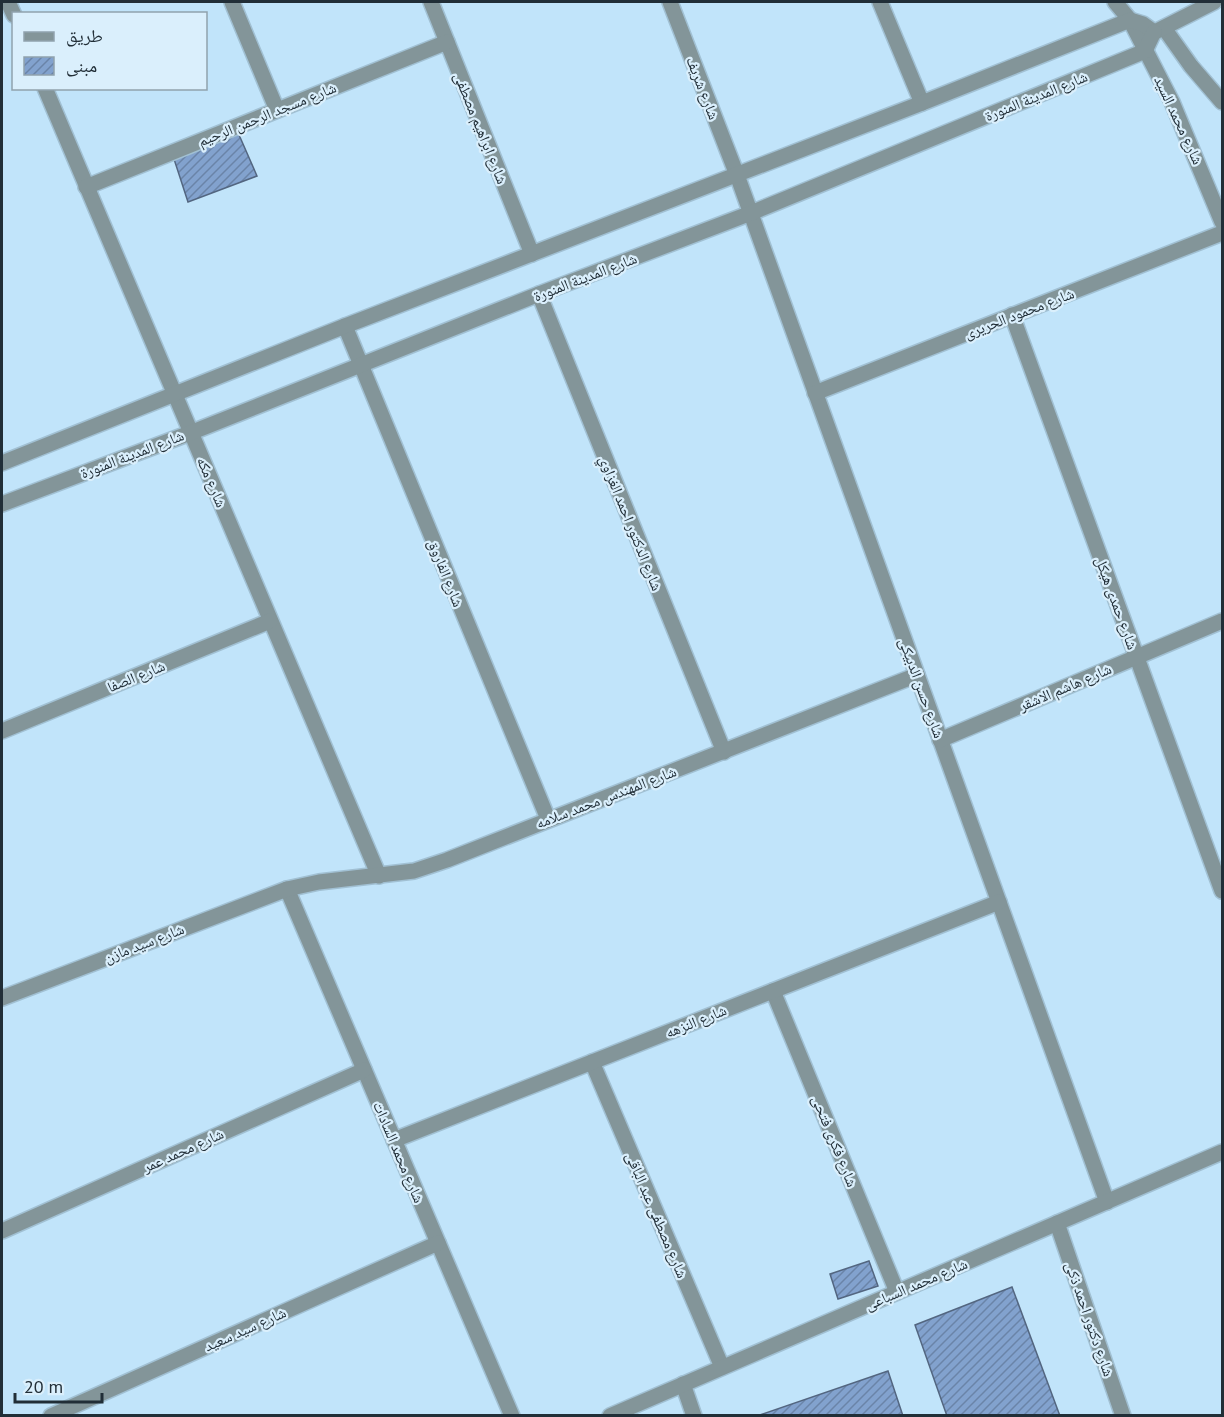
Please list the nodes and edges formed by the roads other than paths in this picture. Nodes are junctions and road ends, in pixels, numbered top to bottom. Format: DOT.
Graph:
graph roads {
  1 [pos="232,2"];
  2 [pos="431,2"];
  3 [pos="670,2"];
  4 [pos="880,2"];
  5 [pos="1114,2"];
  6 [pos="1214,2"];
  7 [pos="1130,21"];
  8 [pos="1159,30"];
  9 [pos="447,42"];
  10 [pos="1145,51"];
  11 [pos="46,90"];
  12 [pos="1222,102"];
  13 [pos="922,103"];
  14 [pos="277,110"];
  15 [pos="737,175"];
  16 [pos="86,187"];
  17 [pos="750,213"];
  18 [pos="1222,222"];
  19 [pos="1222,233"];
  20 [pos="531,254"];
  21 [pos="539,294"];
  22 [pos="1012,315"];
  23 [pos="345,326"];
  24 [pos="361,366"];
  25 [pos="815,393"];
  26 [pos="174,395"];
  27 [pos="190,433"];
  28 [pos="2,463"];
  29 [pos="2,504"];
  30 [pos="270,621"];
  31 [pos="1222,621"];
  32 [pos="1137,657"];
  33 [pos="917,675"];
  34 [pos="2,731"];
  35 [pos="940,740"];
  36 [pos="724,752"];
  37 [pos="548,819"];
  38 [pos="379,876"];
  39 [pos="287,889"];
  40 [pos="1222,891"];
  41 [pos="999,902"];
  42 [pos="773,991"];
  43 [pos="2,998"];
  44 [pos="592,1062"];
  45 [pos="364,1070"];
  46 [pos="394,1140"];
  47 [pos="1222,1152"];
  48 [pos="1107,1202"];
  49 [pos="1057,1223"];
  50 [pos="2,1231"];
  51 [pos="438,1243"];
  52 [pos="897,1292"];
  53 [pos="722,1367"];
  54 [pos="683,1384"];
  55 [pos="51,1416"];
  56 [pos="512,1416"];
  57 [pos="610,1416"];
  58 [pos="694,1416"];
  59 [pos="1123,1416"];
  1 -- 14 [label="street"];
  2 -- 9 [label="street, شارع ابراهيم مصطفى"];
  3 -- 15 [label="street, شارع شريف"];
  4 -- 13 [label="street"];
  5 -- 7 [label="street"];
  6 -- 8 [label="street"];
  7 -- 8 [label="street"];
  7 -- 10 [label="street, شارع محمد السيد"];
  7 -- 13 [label="street"];
  8 -- 10 [label="street"];
  8 -- 12 [label="street"];
  9 -- 14 [label="street, شارع مسجد الرحمن الرحيم"];
  9 -- 20 [label="street, شارع ابراهيم مصطفى"];
  10 -- 17 [label="street, شارع المدينة المنورة"];
  10 -- 18 [label="street, شارع محمد السيد"];
  11 -- 16 [label="street, شارع مكه"];
  13 -- 15 [label="street"];
  14 -- 16 [label="street, شارع مسجد الرحمن الرحيم"];
  15 -- 17 [label="street, شارع حسن الدبيكى"];
  15 -- 20 [label="street"];
  16 -- 26 [label="street, شارع مكه"];
  17 -- 21 [label="street, شارع المدينة المنورة"];
  17 -- 25 [label="street, شارع حسن الدبيكى"];
  19 -- 22 [label="street, شارع محمود الحريرى"];
  20 -- 23 [label="street"];
  21 -- 24 [label="street, شارع المدينة المنورة"];
  21 -- 36 [label="street, شارع الدكتور احمد الغزاوي"];
  22 -- 25 [label="street, شارع محمود الحريرى"];
  22 -- 32 [label="street, شارع حمدى هيكل"];
  23 -- 24 [label="street, شارع الفاروق"];
  23 -- 26 [label="street"];
  24 -- 27 [label="street, شارع المدينة المنورة"];
  24 -- 37 [label="street, شارع الفاروق"];
  25 -- 33 [label="street, شارع حسن الدبيكى"];
  26 -- 27 [label="street, شارع مكه"];
  26 -- 28 [label="street"];
  27 -- 29 [label="street, شارع المدينة المنورة"];
  27 -- 30 [label="street, شارع مكه"];
  30 -- 34 [label="street, شارع الصفا"];
  30 -- 38 [label="street, شارع مكه"];
  31 -- 32 [label="street, شارع هاشم الاشقر"];
  32 -- 35 [label="street, شارع هاشم الاشقر"];
  32 -- 40 [label="street, شارع حمدى هيكل"];
  33 -- 35 [label="street, شارع حسن الدبيكى"];
  33 -- 36 [label="street, شارع المهندس محمد سلامه"];
  35 -- 41 [label="street, شارع حسن الدبيكى"];
  36 -- 37 [label="street, شارع المهندس محمد سلامه"];
  37 -- 38 [label="street, شارع المهندس محمد سلامه"];
  38 -- 39 [label="street, شارع المهندس محمد سلامه"];
  39 -- 43 [label="street, شارع سيد مازن"];
  39 -- 45 [label="street, شارع محمد السادات"];
  41 -- 42 [label="street, شارع النزهه"];
  41 -- 48 [label="street, شارع حسن الدبيكى"];
  42 -- 44 [label="street, شارع النزهه"];
  42 -- 52 [label="street, شارع فكرى فتحى"];
  44 -- 46 [label="street, شارع النزهه"];
  44 -- 53 [label="street, شارع مصطفى عبد الباقى"];
  45 -- 46 [label="street, شارع محمد السادات"];
  45 -- 50 [label="street, شارع محمد عمر"];
  46 -- 51 [label="street, شارع محمد السادات"];
  47 -- 48 [label="street, شارع محمد السباعى"];
  48 -- 49 [label="street, شارع محمد السباعى"];
  49 -- 52 [label="street, شارع محمد السباعى"];
  49 -- 59 [label="street, شارع دكتور احمد ذكى"];
  51 -- 55 [label="street, شارع سيد سعيد"];
  51 -- 56 [label="street, شارع محمد السادات"];
  52 -- 53 [label="street, شارع محمد السباعى"];
  53 -- 54 [label="street, شارع محمد السباعى"];
  54 -- 57 [label="street, شارع محمد السباعى"];
  54 -- 58 [label="street"];
}
